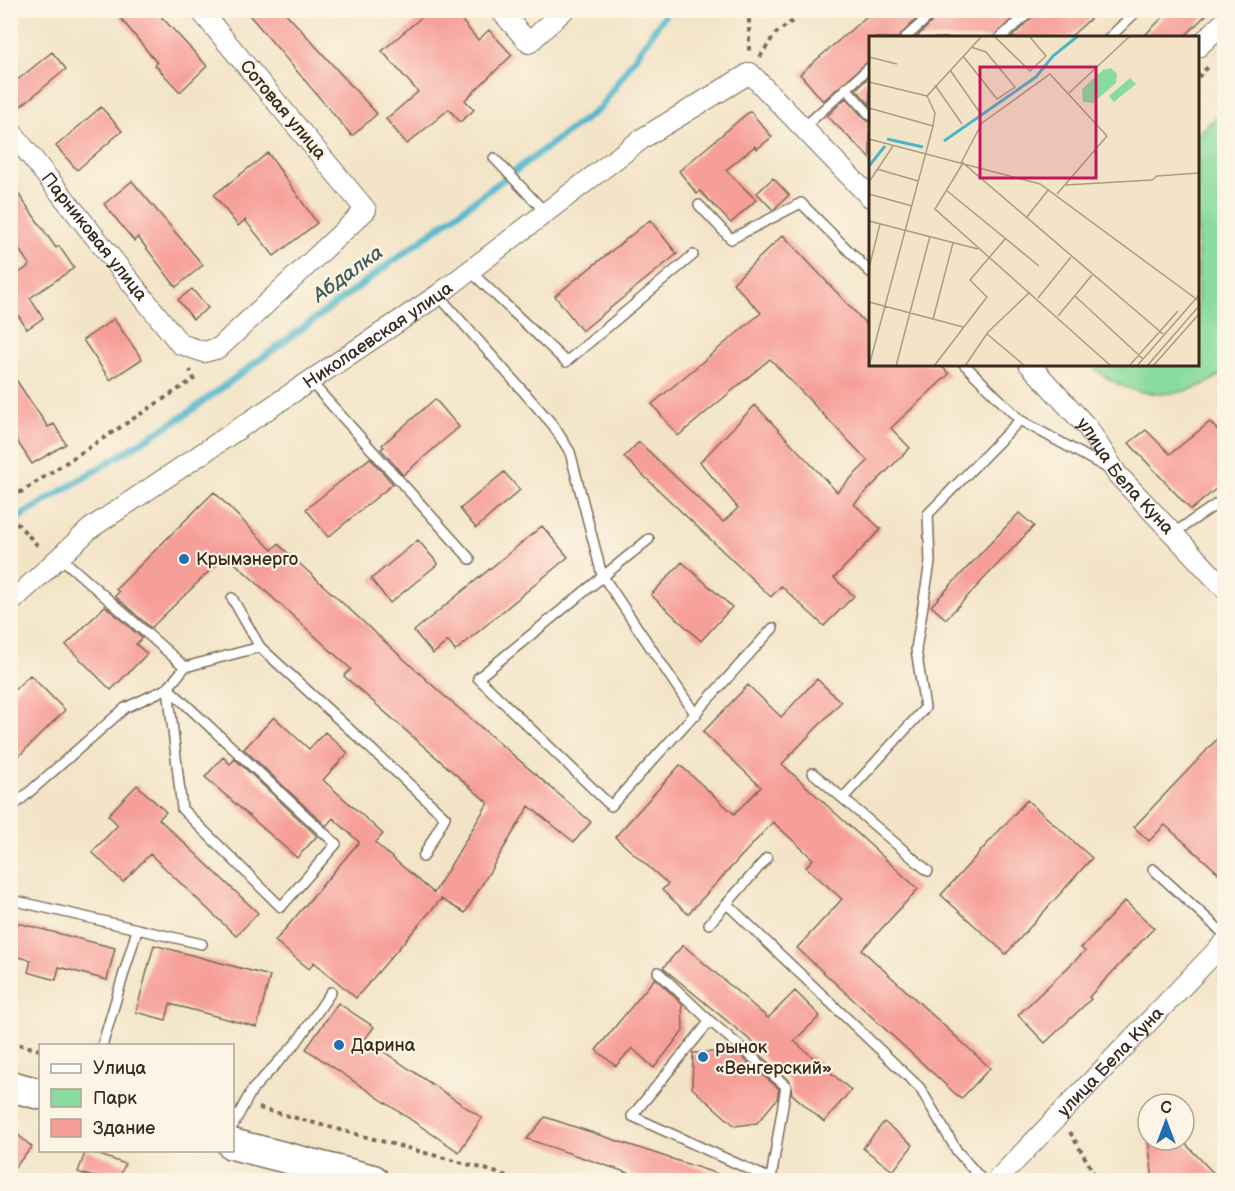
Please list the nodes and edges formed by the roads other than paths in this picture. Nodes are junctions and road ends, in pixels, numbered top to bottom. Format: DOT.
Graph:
graph roads {
  1 [pos="200,10"];
  2 [pos="500,10"];
  3 [pos="564,10"];
  4 [pos="936,10"];
  5 [pos="1032,10"];
  6 [pos="1138,10"];
  7 [pos="1224,22"];
  8 [pos="907,36"];
  9 [pos="1002,36"];
  10 [pos="1111,36"];
  11 [pos="1199,44"];
  12 [pos="869,68"];
  13 [pos="846,88"];
  14 [pos="869,114"];
  15 [pos="803,128"];
  16 [pos="10,130"];
  17 [pos="494,158"];
  18 [pos="869,197"];
  19 [pos="699,205"];
  20 [pos="546,213"];
  21 [pos="693,255"];
  22 [pos="470,271"];
  23 [pos="869,271"];
  24 [pos="438,295"];
  25 [pos="180,344"];
  26 [pos="966,366"];
  27 [pos="1031,366"];
  28 [pos="309,380"];
  29 [pos="1020,420"];
  30 [pos="1117,474"];
  31 [pos="1224,500"];
  32 [pos="1174,533"];
  33 [pos="649,539"];
  34 [pos="60,557"];
  35 [pos="470,559"];
  36 [pos="602,575"];
  37 [pos="1224,588"];
  38 [pos="232,598"];
  39 [pos="10,603"];
  40 [pos="773,628"];
  41 [pos="260,647"];
  42 [pos="185,668"];
  43 [pos="168,688"];
  44 [pos="696,715"];
  45 [pos="813,773"];
  46 [pos="843,798"];
  47 [pos="10,809"];
  48 [pos="423,857"];
  49 [pos="767,858"];
  50 [pos="1153,869"];
  51 [pos="928,871"];
  52 [pos="16,900"];
  53 [pos="727,904"];
  54 [pos="709,924"];
  55 [pos="137,930"];
  56 [pos="1224,934"];
  57 [pos="1224,943"];
  58 [pos="202,944"];
  59 [pos="658,972"];
  60 [pos="331,992"];
  61 [pos="710,1021"];
  62 [pos="103,1044"];
  63 [pos="10,1086"];
  64 [pos="39,1094"];
  65 [pos="234,1123"];
  66 [pos="234,1145"];
  67 [pos="373,1180"];
  68 [pos="772,1180"];
  69 [pos="982,1180"];
  70 [pos="997,1180"];
  1 -- 25 [label="street, Сотовая улица"];
  2 -- 3 [label="street"];
  4 -- 8 [label="lane"];
  5 -- 9 [label="lane"];
  6 -- 10 [label="lane"];
  7 -- 11 [label="street"];
  12 -- 13 [label="lane"];
  13 -- 14 [label="lane"];
  13 -- 15 [label="lane"];
  15 -- 18 [label="street"];
  15 -- 20 [label="street, Николаевская улица"];
  16 -- 25 [label="street, Парниковая улица"];
  17 -- 20 [label="lane"];
  19 -- 23 [label="lane"];
  20 -- 22 [label="street, Николаевская улица"];
  21 -- 22 [label="lane"];
  22 -- 24 [label="street, Николаевская улица"];
  24 -- 28 [label="street, Николаевская улица"];
  24 -- 36 [label="lane"];
  26 -- 29 [label="lane"];
  27 -- 30 [label="street, улица Бела Куна"];
  28 -- 34 [label="street, Николаевская улица"];
  28 -- 35 [label="lane"];
  29 -- 30 [label="lane"];
  29 -- 46 [label="lane"];
  30 -- 32 [label="street, улица Бела Куна"];
  31 -- 32 [label="lane"];
  32 -- 37 [label="street, улица Бела Куна"];
  33 -- 36 [label="lane"];
  34 -- 39 [label="street, Николаевская улица"];
  34 -- 42 [label="lane"];
  36 -- 44 [label="lane"];
  36 -- 44 [label="lane"];
  38 -- 41 [label="lane"];
  40 -- 44 [label="lane"];
  41 -- 42 [label="lane"];
  41 -- 48 [label="lane"];
  42 -- 43 [label="lane"];
  43 -- 43 [label="lane"];
  43 -- 47 [label="lane"];
  45 -- 46 [label="lane"];
  46 -- 51 [label="lane"];
  49 -- 53 [label="lane"];
  50 -- 56 [label="lane"];
  52 -- 55 [label="lane"];
  53 -- 54 [label="lane"];
  53 -- 69 [label="lane"];
  55 -- 58 [label="lane"];
  55 -- 62 [label="lane"];
  57 -- 70 [label="street, улица Бела Куна"];
  59 -- 61 [label="lane"];
  60 -- 65 [label="lane"];
  61 -- 68 [label="lane"];
  61 -- 68 [label="lane"];
  63 -- 64 [label="main road"];
  66 -- 67 [label="main road"];
}
